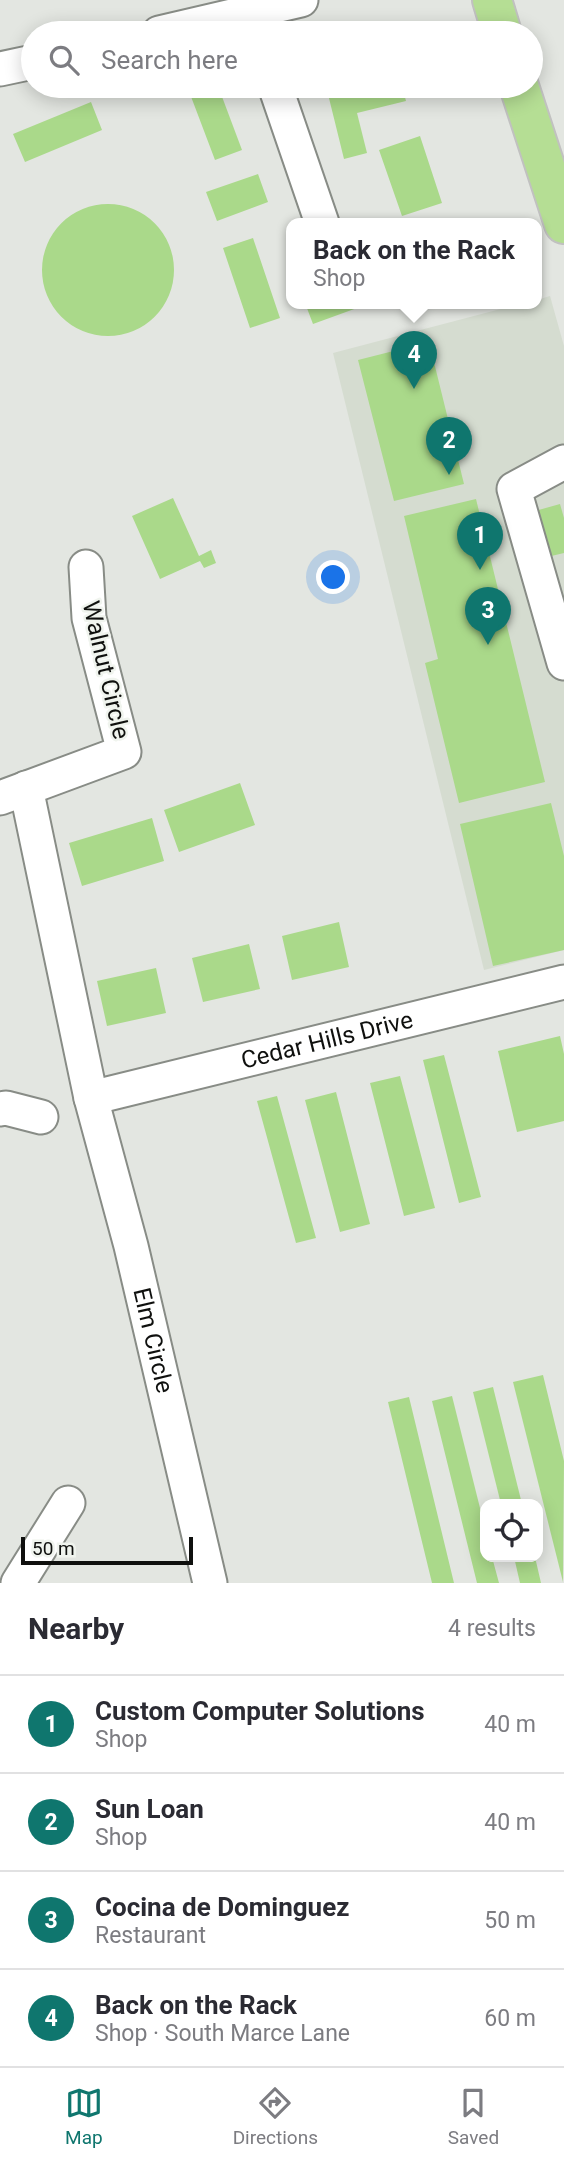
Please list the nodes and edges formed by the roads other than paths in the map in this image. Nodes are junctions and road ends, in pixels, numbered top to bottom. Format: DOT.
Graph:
graph roads {
  1 [pos="301,0"];
  2 [pos="492,0"];
  3 [pos="250,15"];
  4 [pos="220,21"];
  5 [pos="498,21"];
  6 [pos="21,65"];
  7 [pos="0,69"];
  8 [pos="279,98"];
  9 [pos="523,98"];
  10 [pos="320,218"];
  11 [pos="564,224"];
  12 [pos="564,462"];
  13 [pos="86,567"];
  14 [pos="564,663"];
  15 [pos="13,793"];
  16 [pos="564,982"];
  17 [pos="92,1098"];
  18 [pos="0,1110"];
  19 [pos="41,1117"];
  20 [pos="68,1503"];
  21 [pos="18,1583"];
  22 [pos="210,1583"];
  1 -- 3 [label="street"];
  2 -- 5 [label="main road"];
  3 -- 4 [label="street"];
  6 -- 7 [label="street"];
  8 -- 10 [label="street"];
  9 -- 11 [label="main road"];
  12 -- 14 [label="street"];
  13 -- 15 [label="street, Walnut Circle"];
  15 -- 17 [label="street, Elm Circle"];
  16 -- 17 [label="street, Cedar Hills Drive"];
  17 -- 22 [label="street, Elm Circle"];
  18 -- 19 [label="street"];
  20 -- 21 [label="street"];
}
